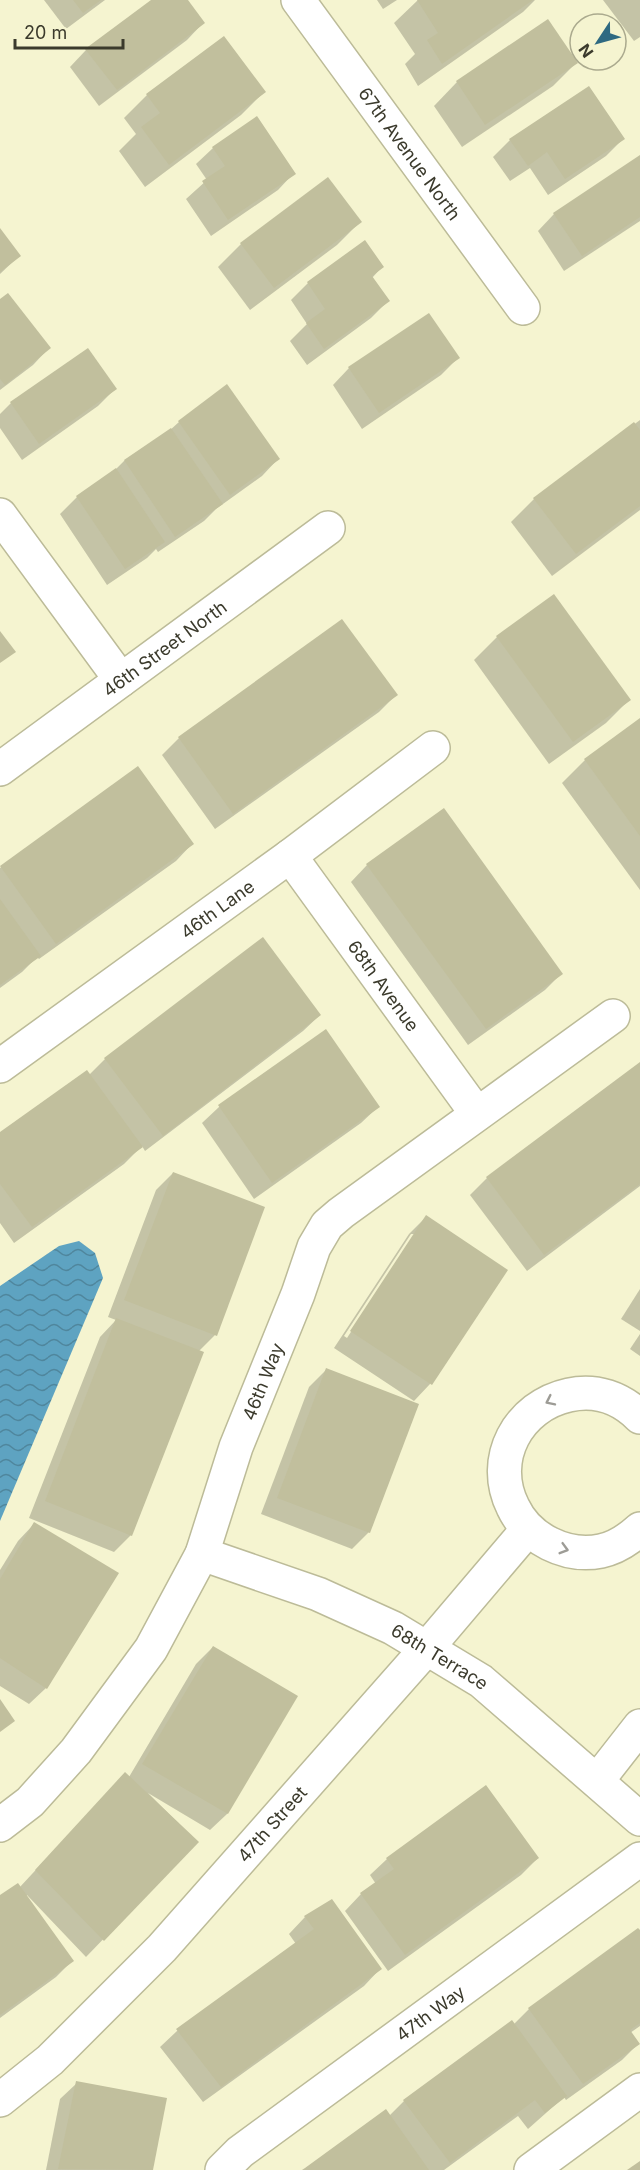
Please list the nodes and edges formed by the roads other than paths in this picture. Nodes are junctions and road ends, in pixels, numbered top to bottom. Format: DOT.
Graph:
graph roads {
  1 [pos="298,0"];
  2 [pos="523,308"];
  3 [pos="0,515"];
  4 [pos="328,528"];
  5 [pos="121,680"];
  6 [pos="433,748"];
  7 [pos="0,770"];
  8 [pos="290,856"];
  9 [pos="613,1016"];
  10 [pos="0,1066"];
  11 [pos="477,1114"];
  12 [pos="640,1417"];
  13 [pos="528,1529"];
  14 [pos="640,1529"];
  15 [pos="202,1554"];
  16 [pos="427,1648"];
  17 [pos="640,1726"];
  18 [pos="597,1782"];
  19 [pos="640,1819"];
  20 [pos="0,1825"];
  21 [pos="640,1859"];
  22 [pos="640,2091"];
  23 [pos="0,2100"];
  24 [pos="222,2170"];
  25 [pos="531,2170"];
  1 -- 2 [label="street, 67th Avenue North"];
  3 -- 5 [label="street"];
  4 -- 5 [label="street, 46th Street North"];
  5 -- 7 [label="street, 46th Street North"];
  6 -- 8 [label="street, 46th Lane"];
  8 -- 10 [label="street, 46th Lane"];
  8 -- 11 [label="street, 68th Avenue"];
  9 -- 11 [label="street, 46th Way"];
  11 -- 15 [label="street, 46th Way"];
  12 -- 13 [label="street, one-way"];
  13 -- 14 [label="street, one-way"];
  13 -- 16 [label="street, 47th Street"];
  15 -- 16 [label="street, 68th Terrace"];
  15 -- 20 [label="street, 46th Way"];
  16 -- 18 [label="street, 68th Terrace"];
  16 -- 23 [label="street, 47th Street"];
  17 -- 18 [label="street"];
  18 -- 19 [label="street, 68th Terrace"];
  21 -- 24 [label="street, 47th Way"];
  22 -- 25 [label="street"];
}
